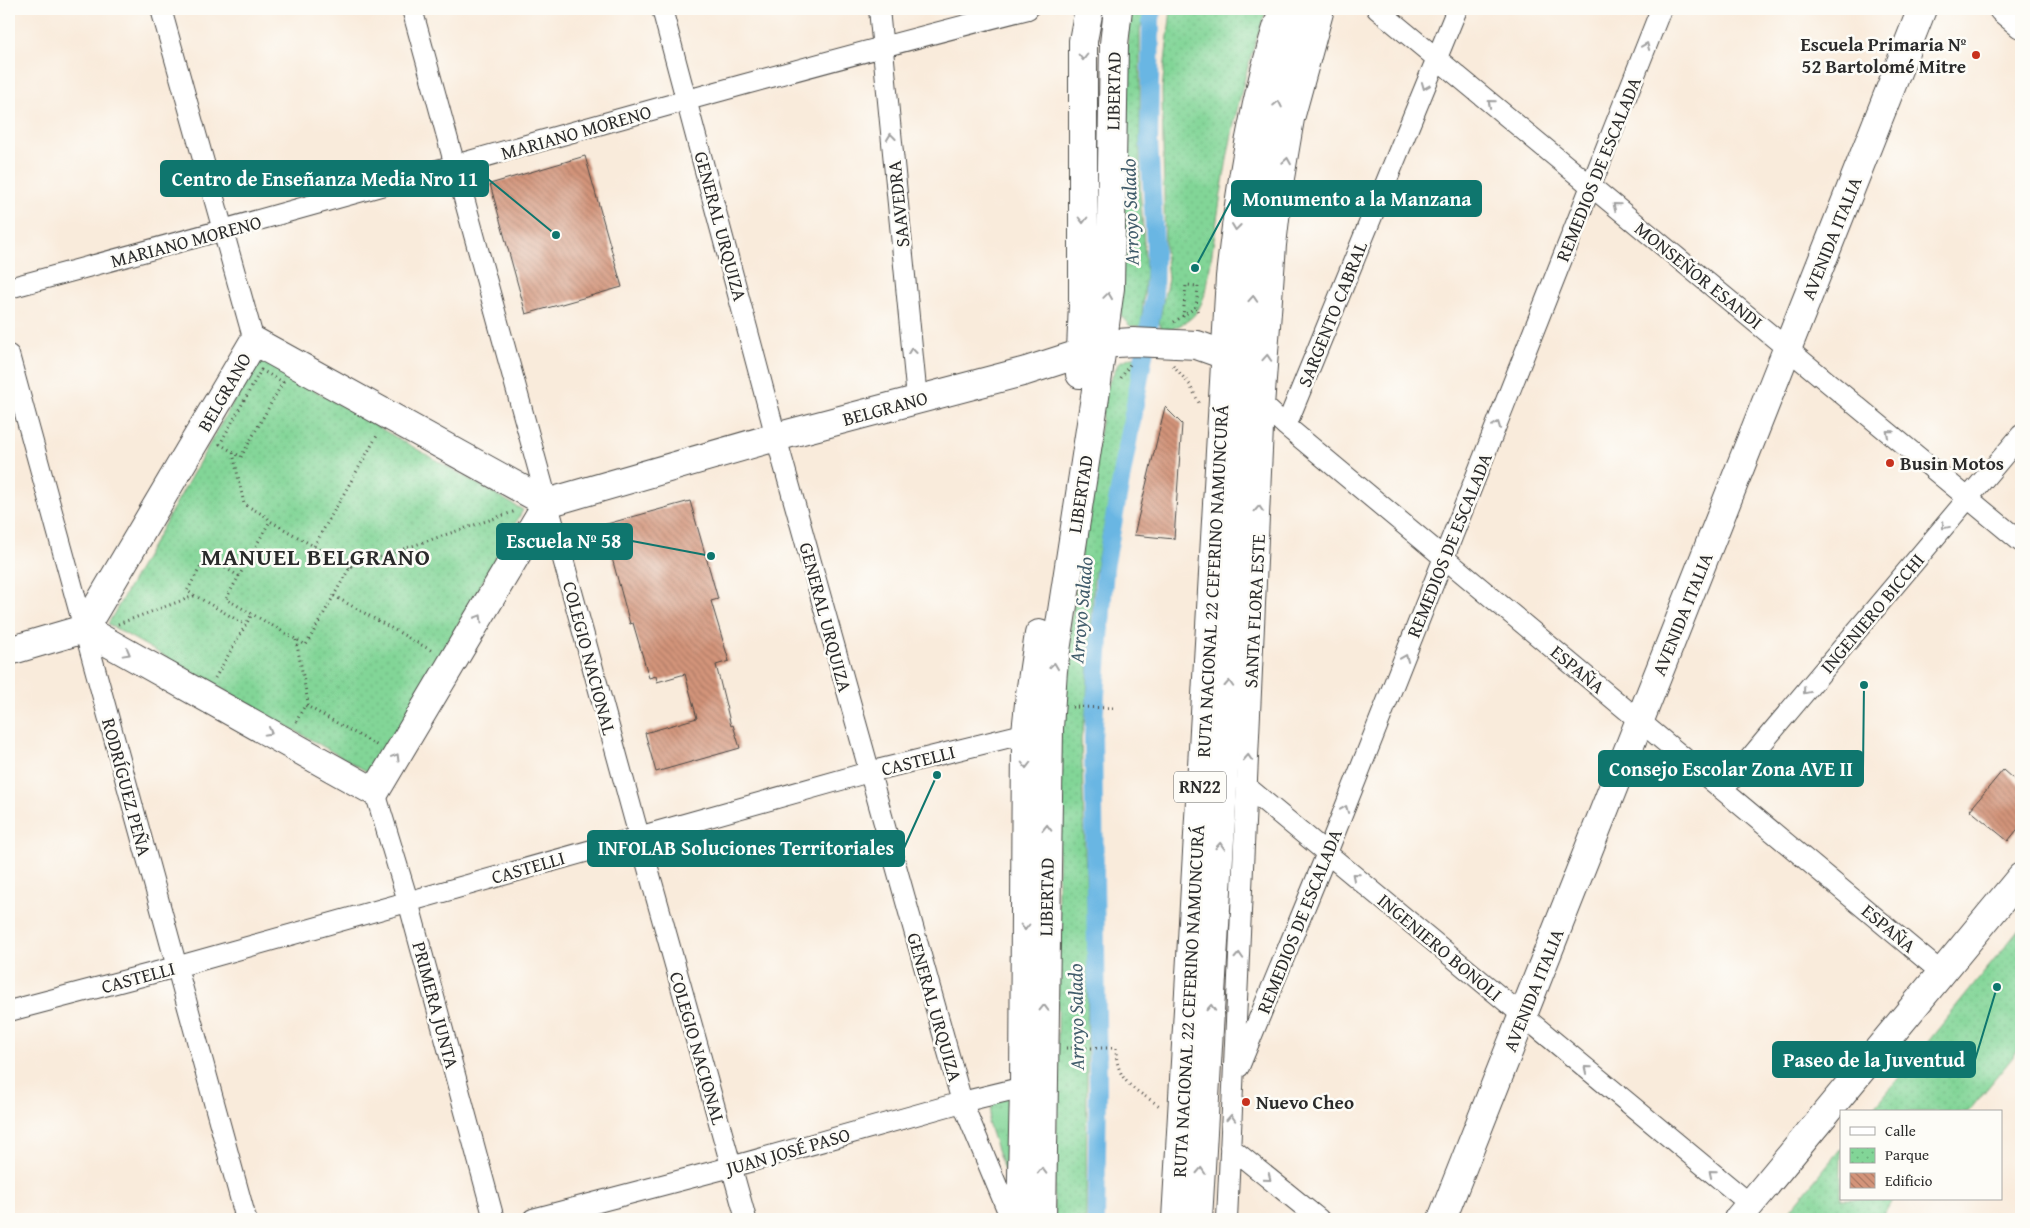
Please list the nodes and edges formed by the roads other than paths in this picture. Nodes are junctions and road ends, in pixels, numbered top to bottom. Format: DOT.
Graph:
graph roads {
  1 [pos="161,9"];
  2 [pos="412,9"];
  3 [pos="662,9"];
  4 [pos="879,9"];
  5 [pos="1028,9"];
  6 [pos="1089,9"];
  7 [pos="1118,9"];
  8 [pos="1284,9"];
  9 [pos="1306,9"];
  10 [pos="1324,9"];
  11 [pos="1377,9"];
  12 [pos="1457,9"];
  13 [pos="1661,9"];
  14 [pos="1922,9"];
  15 [pos="2003,9"];
  16 [pos="2021,24"];
  17 [pos="882,46"];
  18 [pos="1437,58"];
  19 [pos="688,101"];
  20 [pos="456,166"];
  21 [pos="1591,186"];
  22 [pos="223,231"];
  23 [pos="9,288"];
  24 [pos="254,341"];
  25 [pos="1092,348"];
  26 [pos="1787,348"];
  27 [pos="9,355"];
  28 [pos="1225,355"];
  29 [pos="1248,383"];
  30 [pos="917,399"];
  31 [pos="1264,406"];
  32 [pos="1286,426"];
  33 [pos="2021,435"];
  34 [pos="776,437"];
  35 [pos="1968,498"];
  36 [pos="547,503"];
  37 [pos="2021,542"];
  38 [pos="1445,558"];
  39 [pos="88,631"];
  40 [pos="9,651"];
  41 [pos="1640,720"];
  42 [pos="1038,730"];
  43 [pos="869,772"];
  44 [pos="1246,786"];
  45 [pos="1723,790"];
  46 [pos="375,792"];
  47 [pos="639,836"];
  48 [pos="1327,853"];
  49 [pos="2021,877"];
  50 [pos="408,901"];
  51 [pos="176,967"];
  52 [pos="1942,973"];
  53 [pos="9,1011"];
  54 [pos="1523,1016"];
  55 [pos="1233,1080"];
  56 [pos="1034,1085"];
  57 [pos="962,1102"];
  58 [pos="1230,1147"];
  59 [pos="731,1167"];
  60 [pos="1744,1212"];
  61 [pos="246,1219"];
  62 [pos="494,1219"];
  63 [pos="533,1219"];
  64 [pos="746,1219"];
  65 [pos="1011,1219"];
  66 [pos="1022,1219"];
  67 [pos="1042,1219"];
  68 [pos="1176,1219"];
  69 [pos="1198,1219"];
  70 [pos="1227,1219"];
  71 [pos="1319,1219"];
  72 [pos="1442,1219"];
  1 -- 22 [label="street"];
  2 -- 20 [label="street, COLEGIO NACIONAL"];
  3 -- 19 [label="street, GENERAL URQUIZA"];
  4 -- 17 [label="street, SAAVEDRA"];
  5 -- 17 [label="street, MARIANO MORENO"];
  6 -- 25 [label="main road, LIBERTAD, one-way"];
  25 -- 7 [label="main road, LIBERTAD, one-way"];
  8 -- 28 [label="main road, RUTA NACIONAL 22 CEFERINO NAMUNCURÁ / RN22, one-way"];
  29 -- 9 [label="main road, RUTA NACIONAL 22 CEFERINO NAMUNCURÁ / RN22, one-way"];
  31 -- 10 [label="street, SANTA FLORA ESTE, one-way"];
  11 -- 18 [label="street, MONSEÑOR ESANDI"];
  12 -- 18 [label="street, SARGENTO CABRAL"];
  21 -- 13 [label="street, REMEDIOS DE ESCALADA, one-way"];
  14 -- 26 [label="main road, AVENIDA ITALIA"];
  15 -- 16 [label="main road"];
  17 -- 19 [label="street, MARIANO MORENO"];
  30 -- 17 [label="street, SAAVEDRA, one-way"];
  21 -- 18 [label="street, MONSEÑOR ESANDI, one-way"];
  18 -- 32 [label="street, SARGENTO CABRAL, one-way"];
  19 -- 20 [label="street, MARIANO MORENO"];
  19 -- 34 [label="street, GENERAL URQUIZA"];
  20 -- 22 [label="street, MARIANO MORENO"];
  20 -- 36 [label="street, COLEGIO NACIONAL"];
  26 -- 21 [label="street, MONSEÑOR ESANDI, one-way"];
  38 -- 21 [label="street, REMEDIOS DE ESCALADA, one-way"];
  22 -- 23 [label="street, MARIANO MORENO"];
  22 -- 24 [label="street"];
  24 -- 36 [label="main road, BELGRANO"];
  24 -- 39 [label="main road, BELGRANO"];
  25 -- 28 [label="main road, BELGRANO"];
  25 -- 30 [label="main road, BELGRANO"];
  25 -- 42 [label="main road, LIBERTAD"];
  35 -- 26 [label="street, MONSEÑOR ESANDI, one-way"];
  26 -- 41 [label="main road, AVENIDA ITALIA"];
  27 -- 39 [label="street, RODRÍGUEZ PEÑA"];
  28 -- 29 [label="street, ESPAÑA"];
  28 -- 68 [label="main road, RUTA NACIONAL 22 CEFERINO NAMUNCURÁ / RN22"];
  29 -- 31 [label="street, ESPAÑA"];
  69 -- 29 [label="main road, RUTA NACIONAL 22 CEFERINO NAMUNCURÁ / RN22, one-way"];
  30 -- 34 [label="main road, BELGRANO"];
  31 -- 32 [label="street, ESPAÑA"];
  44 -- 31 [label="street, SANTA FLORA ESTE, one-way"];
  32 -- 38 [label="street, ESPAÑA"];
  33 -- 35 [label="street, INGENIERO BICCHI"];
  34 -- 36 [label="main road, BELGRANO"];
  34 -- 43 [label="street, GENERAL URQUIZA"];
  35 -- 37 [label="street, MONSEÑOR ESANDI"];
  35 -- 45 [label="street, INGENIERO BICCHI, one-way"];
  46 -- 36 [label="main road, one-way"];
  36 -- 47 [label="street, COLEGIO NACIONAL"];
  38 -- 41 [label="street, ESPAÑA"];
  48 -- 38 [label="street, REMEDIOS DE ESCALADA, one-way"];
  39 -- 40 [label="main road"];
  39 -- 46 [label="main road, one-way"];
  39 -- 51 [label="street, RODRÍGUEZ PEÑA"];
  41 -- 45 [label="street, ESPAÑA"];
  41 -- 54 [label="main road, AVENIDA ITALIA"];
  42 -- 43 [label="street, CASTELLI"];
  42 -- 56 [label="main road, LIBERTAD"];
  43 -- 47 [label="street, CASTELLI"];
  43 -- 57 [label="street, GENERAL URQUIZA"];
  44 -- 48 [label="street, INGENIERO BONOLI"];
  55 -- 44 [label="street, SANTA FLORA ESTE, one-way"];
  45 -- 52 [label="street, ESPAÑA"];
  46 -- 50 [label="street, PRIMERA JUNTA"];
  47 -- 50 [label="street, CASTELLI"];
  47 -- 59 [label="street, COLEGIO NACIONAL"];
  54 -- 48 [label="street, INGENIERO BONOLI, one-way"];
  48 -- 55 [label="street, REMEDIOS DE ESCALADA"];
  49 -- 52 [label="main road"];
  50 -- 51 [label="street, CASTELLI"];
  50 -- 62 [label="street, PRIMERA JUNTA"];
  51 -- 53 [label="street, CASTELLI"];
  51 -- 61 [label="street, RODRÍGUEZ PEÑA"];
  52 -- 60 [label="main road"];
  60 -- 54 [label="street, INGENIERO BONOLI, one-way"];
  54 -- 72 [label="main road, AVENIDA ITALIA"];
  58 -- 55 [label="street, SANTA FLORA ESTE, one-way"];
  56 -- 57 [label="street, JUAN JOSÉ PASO"];
  56 -- 66 [label="main road, LIBERTAD"];
  67 -- 56 [label="main road, LIBERTAD, one-way"];
  57 -- 59 [label="street, JUAN JOSÉ PASO"];
  57 -- 65 [label="street, GENERAL URQUIZA"];
  58 -- 70 [label="street, SANTA FLORA ESTE"];
  58 -- 71 [label="street, one-way"];
  59 -- 63 [label="street, JUAN JOSÉ PASO"];
  59 -- 64 [label="street, COLEGIO NACIONAL"];
}
